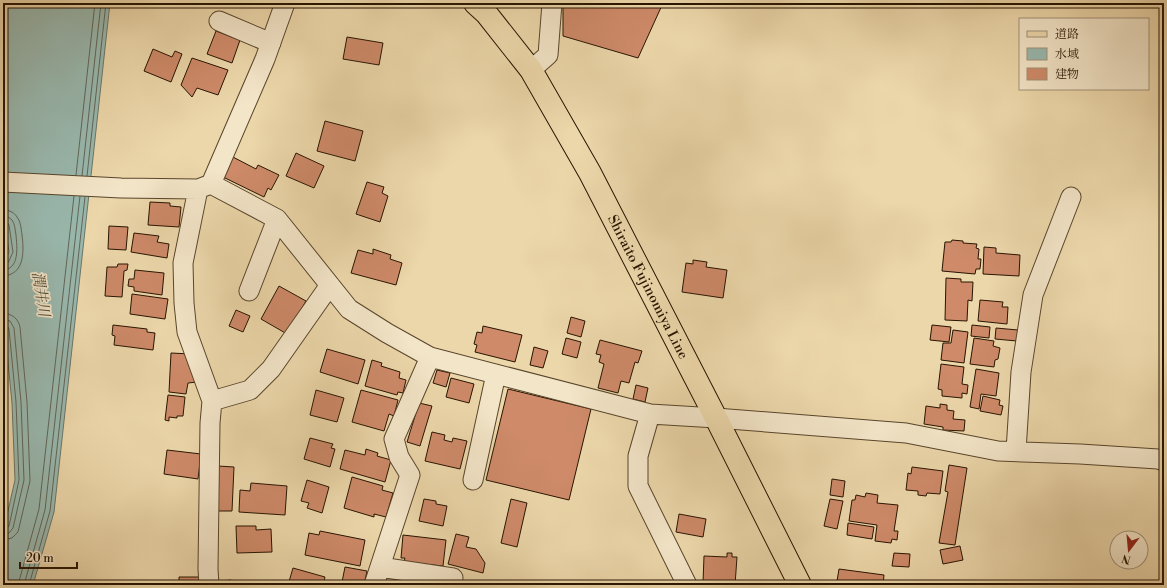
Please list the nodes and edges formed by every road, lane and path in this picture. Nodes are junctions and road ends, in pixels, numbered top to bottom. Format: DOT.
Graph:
graph roads {
  1 [pos="285,3"];
  2 [pos="475,3"];
  3 [pos="552,3"];
  4 [pos="219,21"];
  5 [pos="271,43"];
  6 [pos="531,70"];
  7 [pos="3,182"];
  8 [pos="205,186"];
  9 [pos="1071,197"];
  10 [pos="277,219"];
  11 [pos="330,285"];
  12 [pos="249,291"];
  13 [pos="430,357"];
  14 [pos="496,374"];
  15 [pos="212,401"];
  16 [pos="650,414"];
  17 [pos="716,418"];
  18 [pos="1016,451"];
  19 [pos="1164,461"];
  20 [pos="473,480"];
  21 [pos="380,567"];
  22 [pos="453,578"];
  23 [pos="209,585"];
  24 [pos="374,585"];
  25 [pos="687,585"];
  26 [pos="800,585"];
  1 -- 5 [label="street"];
  2 -- 6 [label="main road, Shiraito Fujinomiya Line"];
  3 -- 6 [label="street"];
  4 -- 5 [label="street"];
  5 -- 8 [label="street"];
  6 -- 17 [label="main road, Shiraito Fujinomiya Line"];
  7 -- 8 [label="street"];
  8 -- 10 [label="street"];
  8 -- 15 [label="street"];
  9 -- 18 [label="street"];
  10 -- 11 [label="street"];
  10 -- 12 [label="street"];
  11 -- 13 [label="street"];
  11 -- 15 [label="street"];
  13 -- 14 [label="street"];
  13 -- 21 [label="street"];
  14 -- 16 [label="street"];
  14 -- 20 [label="street"];
  15 -- 23 [label="street"];
  16 -- 17 [label="street"];
  16 -- 25 [label="street"];
  17 -- 18 [label="street"];
  17 -- 26 [label="main road, Shiraito Fujinomiya Line"];
  18 -- 19 [label="street"];
  21 -- 22 [label="street"];
  21 -- 24 [label="street"];
}
